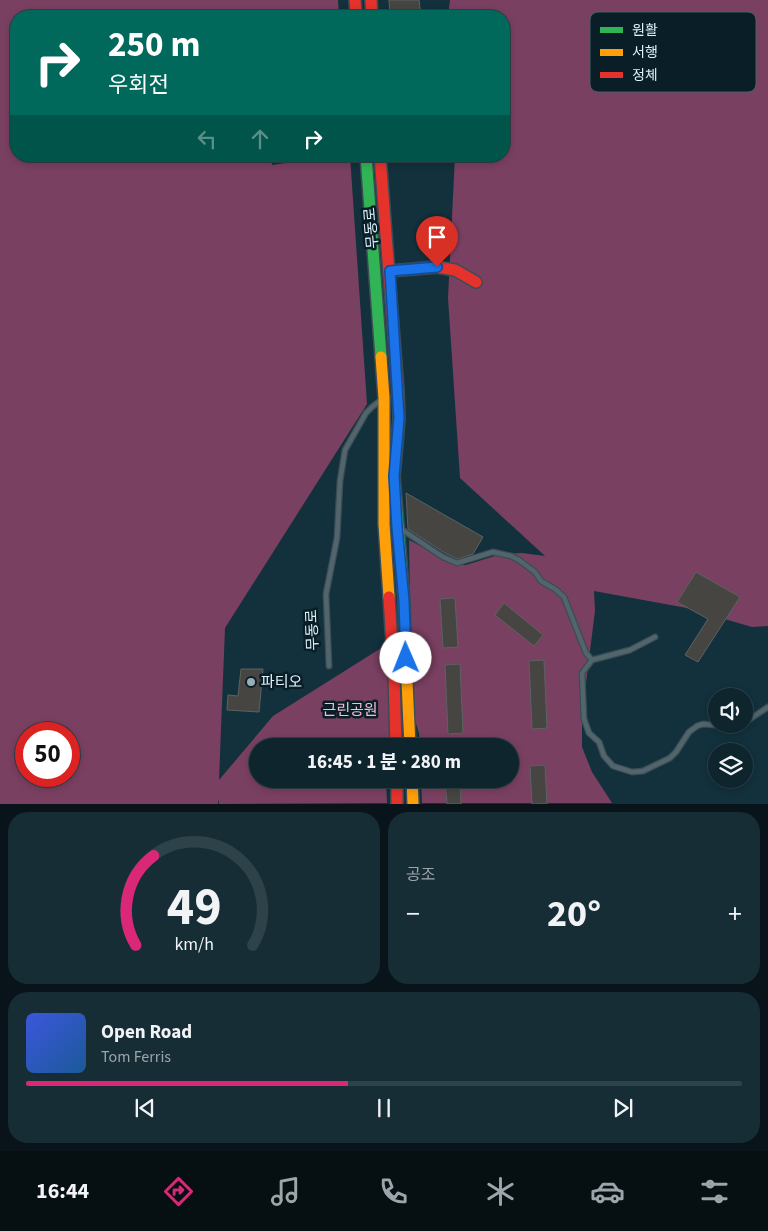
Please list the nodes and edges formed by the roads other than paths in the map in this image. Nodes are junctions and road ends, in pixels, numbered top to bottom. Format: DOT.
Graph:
graph roads {
  1 [pos="366,162"];
  2 [pos="381,162"];
  3 [pos="390,271"];
  4 [pos="476,282"];
  5 [pos="384,398"];
  6 [pos="397,527"];
  7 [pos="655,637"];
  8 [pos="592,660"];
  9 [pos="329,666"];
  10 [pos="768,707"];
  11 [pos="753,716"];
  12 [pos="708,724"];
  13 [pos="396,738"];
  14 [pos="410,738"];
  15 [pos="397,788"];
  16 [pos="412,788"];
  17 [pos="398,804"];
  18 [pos="413,804"];
  1 -- 5 [label="main road, 무동로"];
  2 -- 3 [label="main road, 무동로"];
  3 -- 4 [label="main road"];
  3 -- 6 [label="main road, 무동로"];
  5 -- 9 [label="lane, 무동로"];
  5 -- 13 [label="main road, 무동로"];
  6 -- 8 [label="lane"];
  6 -- 14 [label="main road, 무동로"];
  7 -- 8 [label="lane"];
  8 -- 12 [label="lane"];
  10 -- 11 [label="lane"];
  15 -- 17 [label="main road"];
  16 -- 18 [label="main road"];
}
